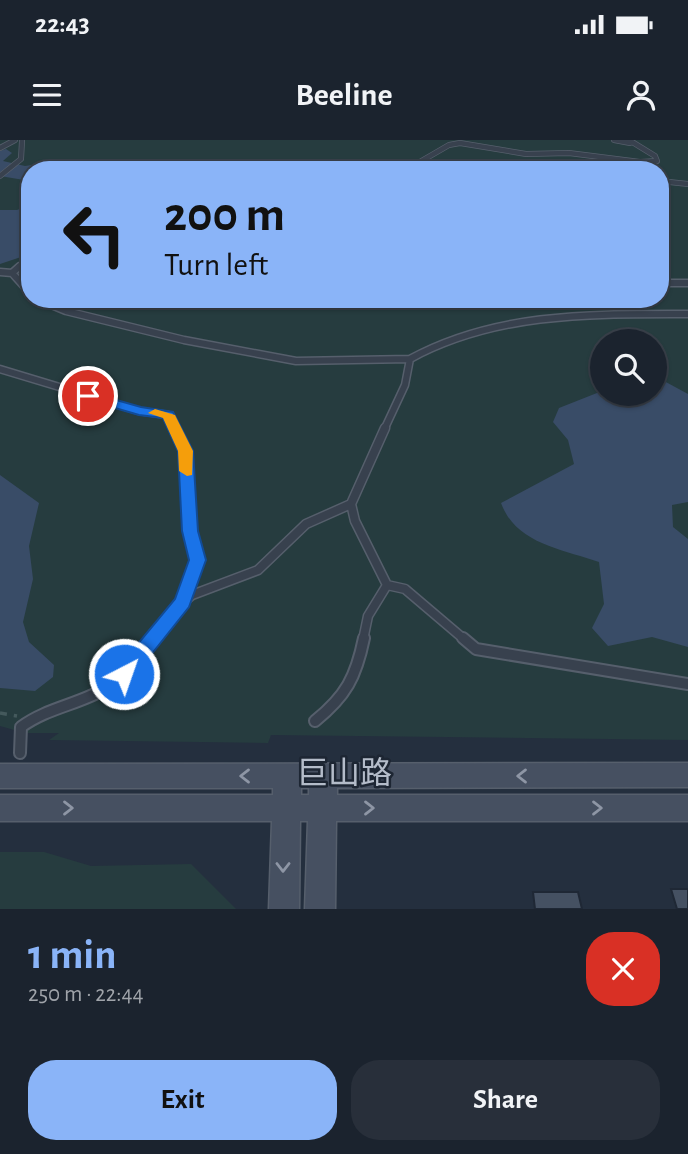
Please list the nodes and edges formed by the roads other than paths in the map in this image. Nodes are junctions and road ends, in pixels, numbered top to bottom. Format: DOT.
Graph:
graph roads {
  1 [pos="24,140"];
  2 [pos="614,140"];
  3 [pos="15,141"];
  4 [pos="629,141"];
  5 [pos="0,148"];
  6 [pos="421,161"];
  7 [pos="633,161"];
  8 [pos="657,161"];
  9 [pos="0,176"];
  10 [pos="669,182"];
  11 [pos="688,184"];
  12 [pos="21,265"];
  13 [pos="0,272"];
  14 [pos="12,273"];
  15 [pos="21,283"];
  16 [pos="669,283"];
  17 [pos="688,283"];
  18 [pos="59,308"];
  19 [pos="688,314"];
  20 [pos="410,359"];
  21 [pos="0,369"];
  22 [pos="351,504"];
  23 [pos="387,585"];
  24 [pos="182,602"];
  25 [pos="688,684"];
  26 [pos="315,721"];
  27 [pos="20,753"];
  28 [pos="688,775"];
  29 [pos="0,776"];
  30 [pos="287,776"];
  31 [pos="323,776"];
  32 [pos="0,808"];
  33 [pos="285,808"];
  34 [pos="322,808"];
  35 [pos="688,808"];
  36 [pos="284,909"];
  37 [pos="320,909"];
  1 -- 3 [label="lane"];
  1 -- 9 [label="lane"];
  2 -- 4 [label="lane"];
  3 -- 5 [label="lane"];
  4 -- 8 [label="lane"];
  6 -- 7 [label="lane"];
  10 -- 11 [label="lane"];
  12 -- 14 [label="lane"];
  13 -- 14 [label="lane"];
  14 -- 15 [label="lane"];
  16 -- 17 [label="lane"];
  18 -- 20 [label="lane"];
  19 -- 20 [label="lane"];
  20 -- 22 [label="lane"];
  21 -- 24 [label="lane"];
  22 -- 23 [label="lane"];
  22 -- 24 [label="lane"];
  23 -- 25 [label="lane"];
  23 -- 26 [label="lane"];
  24 -- 27 [label="lane"];
  28 -- 31 [label="main road, 巨山路, one-way"];
  30 -- 29 [label="main road, 巨山路, one-way"];
  30 -- 31 [label="main road, 巨山路"];
  30 -- 33 [label="main road"];
  31 -- 34 [label="main road"];
  32 -- 33 [label="main road, 巨山路, one-way"];
  33 -- 34 [label="main road, 巨山路"];
  33 -- 36 [label="main road, one-way"];
  34 -- 35 [label="main road, 巨山路, one-way"];
  34 -- 37 [label="main road"];
}
